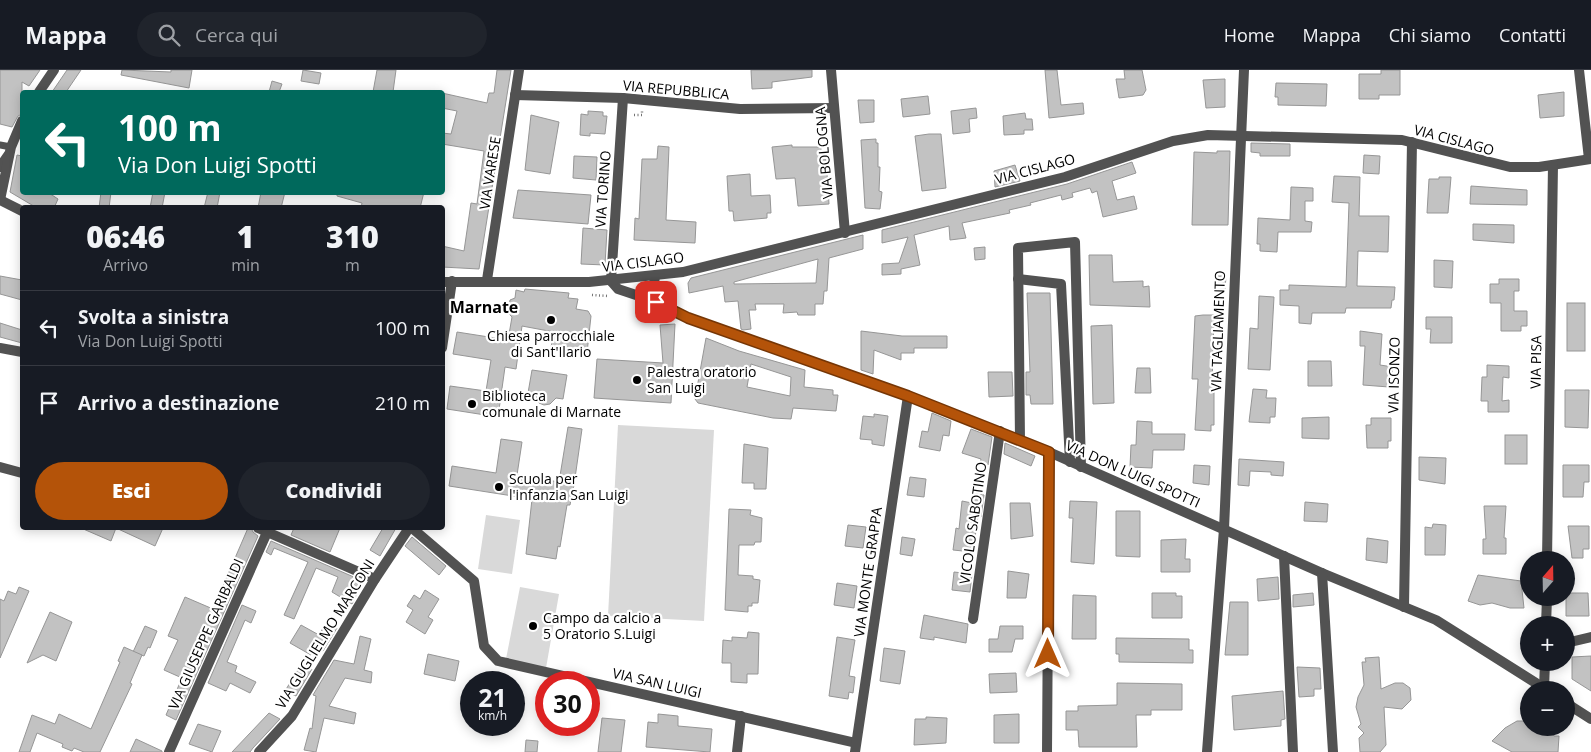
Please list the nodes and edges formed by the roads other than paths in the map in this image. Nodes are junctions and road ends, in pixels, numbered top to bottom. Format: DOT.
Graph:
graph roads {
  1 [pos="54,70"];
  2 [pos="519,70"];
  3 [pos="831,70"];
  4 [pos="1244,70"];
  5 [pos="1580,70"];
  6 [pos="41,90"];
  7 [pos="515,95"];
  8 [pos="623,98"];
  9 [pos="834,108"];
  10 [pos="20,126"];
  11 [pos="1240,134"];
  12 [pos="1412,142"];
  13 [pos="0,145"];
  14 [pos="10,150"];
  15 [pos="1590,159"];
  16 [pos="1553,165"];
  17 [pos="0,167"];
  18 [pos="0,200"];
  19 [pos="20,210"];
  20 [pos="845,233"];
  21 [pos="655,276"];
  22 [pos="1018,279"];
  23 [pos="488,280"];
  24 [pos="611,281"];
  25 [pos="447,282"];
  26 [pos="656,302"];
  27 [pos="445,313"];
  28 [pos="0,348"];
  29 [pos="20,352"];
  30 [pos="908,396"];
  31 [pos="1000,431"];
  32 [pos="1020,440"];
  33 [pos="1049,452"];
  34 [pos="1070,462"];
  35 [pos="0,467"];
  36 [pos="1081,467"];
  37 [pos="20,472"];
  38 [pos="1224,529"];
  39 [pos="265,530"];
  40 [pos="267,530"];
  41 [pos="410,530"];
  42 [pos="413,530"];
  43 [pos="1547,551"];
  44 [pos="1284,556"];
  45 [pos="1322,573"];
  46 [pos="375,579"];
  47 [pos="1404,607"];
  48 [pos="972,620"];
  49 [pos="1591,637"];
  50 [pos="1575,641"];
  51 [pos="1534,681"];
  52 [pos="1575,709"];
  53 [pos="741,716"];
  54 [pos="1591,719"];
  55 [pos="856,747"];
  56 [pos="169,752"];
  57 [pos="259,752"];
  58 [pos="737,752"];
  59 [pos="1047,752"];
  60 [pos="1207,752"];
  61 [pos="1293,752"];
  62 [pos="1332,752"];
  1 -- 6 [label="street"];
  2 -- 7 [label="street, VIA VARESE"];
  3 -- 9 [label="street, VIA BOLOGNA"];
  4 -- 11 [label="street, VIA TAGLIAMENTO"];
  5 -- 15 [label="street"];
  7 -- 8 [label="street, VIA REPUBBLICA"];
  7 -- 23 [label="street, VIA VARESE"];
  8 -- 9 [label="street, VIA REPUBBLICA"];
  8 -- 24 [label="street, VIA TORINO"];
  9 -- 20 [label="street, VIA BOLOGNA"];
  10 -- 14 [label="street"];
  11 -- 12 [label="street, VIA CISLAGO"];
  11 -- 20 [label="street, VIA CISLAGO"];
  11 -- 38 [label="street, VIA TAGLIAMENTO"];
  12 -- 16 [label="street, VIA CISLAGO"];
  12 -- 47 [label="street, VIA ISONZO"];
  13 -- 14 [label="lane"];
  14 -- 17 [label="street"];
  14 -- 18 [label="street"];
  15 -- 16 [label="street, VIA CISLAGO"];
  16 -- 43 [label="street, VIA PISA"];
  18 -- 19 [label="street"];
  20 -- 21 [label="street, VIA CISLAGO"];
  21 -- 24 [label="street, VIA CISLAGO"];
  21 -- 26 [label="street"];
  22 -- 32 [label="street"];
  22 -- 34 [label="street"];
  22 -- 36 [label="street"];
  23 -- 24 [label="street, VIA CISLAGO"];
  23 -- 25 [label="street, VIA CISLAGO"];
  24 -- 26 [label="street, VIA DON LUIGI SPOTTI"];
  25 -- 27 [label="street"];
  26 -- 30 [label="street, VIA DON LUIGI SPOTTI"];
  28 -- 29 [label="street"];
  30 -- 31 [label="street, VIA DON LUIGI SPOTTI"];
  30 -- 55 [label="street, VIA MONTE GRAPPA"];
  31 -- 32 [label="street, VIA DON LUIGI SPOTTI"];
  31 -- 48 [label="street, VICOLO SABOTINO"];
  32 -- 33 [label="street, VIA DON LUIGI SPOTTI"];
  33 -- 34 [label="street, VIA DON LUIGI SPOTTI"];
  33 -- 59 [label="street"];
  34 -- 36 [label="street, VIA DON LUIGI SPOTTI"];
  35 -- 37 [label="street"];
  36 -- 38 [label="street, VIA DON LUIGI SPOTTI"];
  38 -- 44 [label="street, VIA DON LUIGI SPOTTI"];
  38 -- 60 [label="street, VIA TAGLIAMENTO"];
  39 -- 56 [label="street, VIA GIUSEPPE GARIBALDI"];
  40 -- 46 [label="street"];
  41 -- 46 [label="street, VIA GUGLIELMO MARCONI"];
  42 -- 53 [label="street, VIA SAN LUIGI"];
  44 -- 45 [label="street, VIA DON LUIGI SPOTTI"];
  44 -- 61 [label="street"];
  45 -- 47 [label="street, VIA DON LUIGI SPOTTI"];
  45 -- 62 [label="street"];
  46 -- 57 [label="street, VIA GUGLIELMO MARCONI"];
  47 -- 51 [label="street, VIA DON LUIGI SPOTTI"];
  49 -- 50 [label="street"];
  52 -- 54 [label="street"];
  53 -- 55 [label="street, VIA SAN LUIGI"];
  53 -- 58 [label="street"];
}
